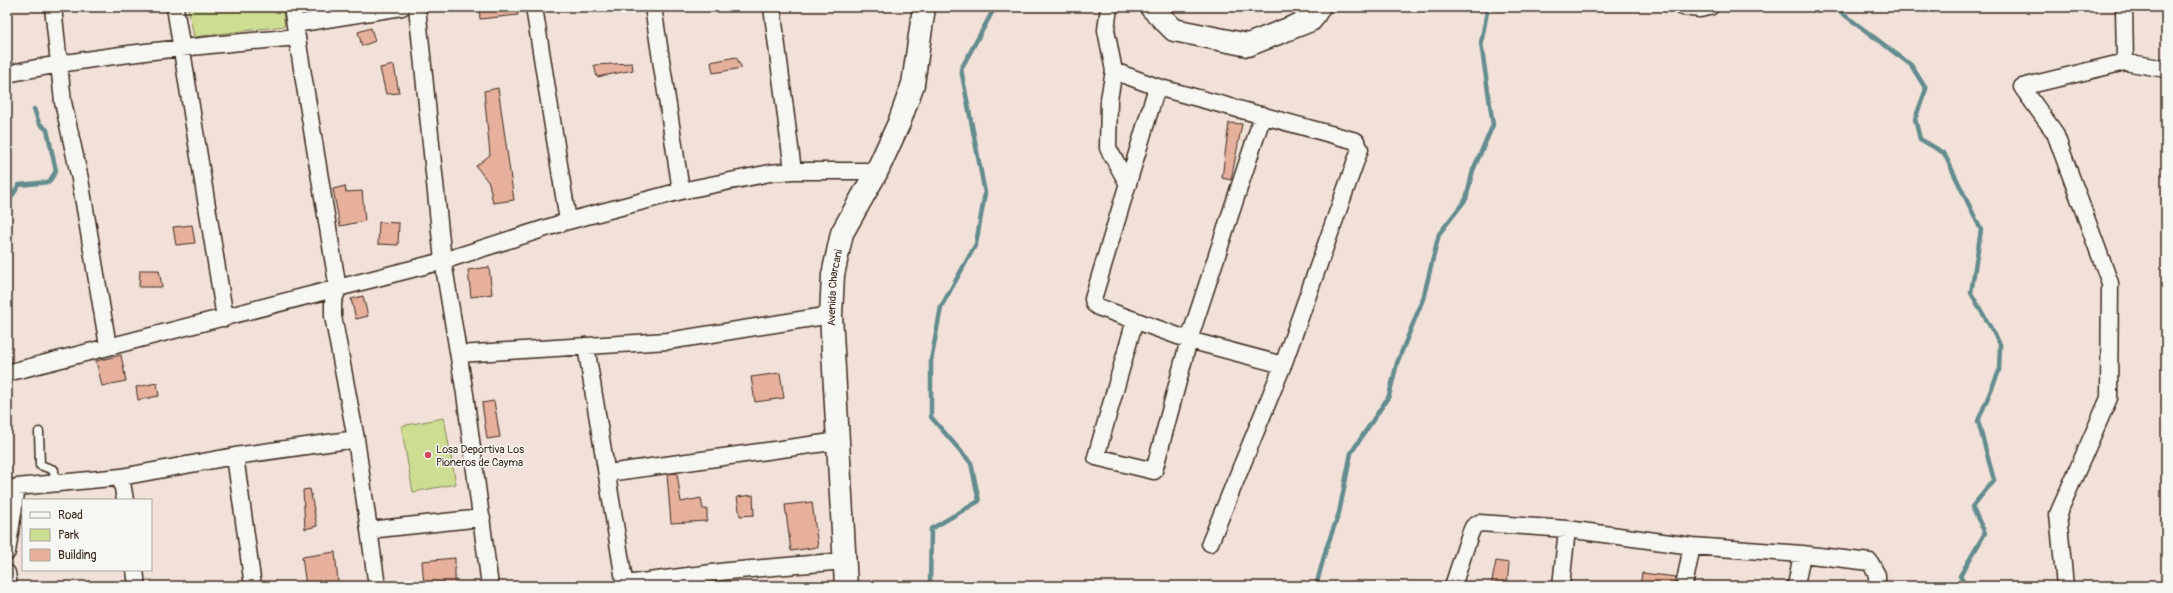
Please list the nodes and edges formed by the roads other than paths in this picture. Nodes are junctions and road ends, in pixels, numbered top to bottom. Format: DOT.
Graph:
graph roads {
  1 [pos="53,7"];
  2 [pos="175,7"];
  3 [pos="292,7"];
  4 [pos="402,7"];
  5 [pos="417,7"];
  6 [pos="534,7"];
  7 [pos="653,7"];
  8 [pos="772,7"];
  9 [pos="924,7"];
  10 [pos="1109,7"];
  11 [pos="1151,7"];
  12 [pos="1319,7"];
  13 [pos="1683,7"];
  14 [pos="1710,7"];
  15 [pos="2124,7"];
  16 [pos="296,31"];
  17 [pos="182,48"];
  18 [pos="2125,62"];
  19 [pos="59,63"];
  20 [pos="2166,69"];
  21 [pos="1114,71"];
  22 [pos="7,74"];
  23 [pos="1157,87"];
  24 [pos="1263,115"];
  25 [pos="793,171"];
  26 [pos="877,171"];
  27 [pos="1128,184"];
  28 [pos="681,191"];
  29 [pos="568,221"];
  30 [pos="443,261"];
  31 [pos="338,289"];
  32 [pos="831,316"];
  33 [pos="225,318"];
  34 [pos="1135,320"];
  35 [pos="1189,340"];
  36 [pos="108,346"];
  37 [pos="586,346"];
  38 [pos="459,354"];
  39 [pos="1283,365"];
  40 [pos="7,373"];
  41 [pos="39,432"];
  42 [pos="356,439"];
  43 [pos="839,441"];
  44 [pos="235,456"];
  45 [pos="608,473"];
  46 [pos="121,477"];
  47 [pos="54,483"];
  48 [pos="125,499"];
  49 [pos="482,518"];
  50 [pos="1567,529"];
  51 [pos="369,530"];
  52 [pos="1210,543"];
  53 [pos="1692,546"];
  54 [pos="7,552"];
  55 [pos="1802,554"];
  56 [pos="845,561"];
  57 [pos="135,571"];
  58 [pos="7,573"];
  59 [pos="625,585"];
  60 [pos="9,586"];
  61 [pos="137,586"];
  62 [pos="253,586"];
  63 [pos="377,586"];
  64 [pos="490,586"];
  65 [pos="846,586"];
  66 [pos="1453,586"];
  67 [pos="1561,586"];
  68 [pos="1684,586"];
  69 [pos="1796,586"];
  70 [pos="1877,586"];
  71 [pos="2064,586"];
  1 -- 19 [label="street"];
  2 -- 17 [label="street"];
  3 -- 16 [label="street"];
  4 -- 16 [label="street"];
  5 -- 30 [label="street"];
  6 -- 29 [label="street"];
  7 -- 28 [label="street"];
  8 -- 25 [label="street"];
  9 -- 26 [label="main road, Avenida Charcani"];
  10 -- 21 [label="street"];
  11 -- 12 [label="main road"];
  13 -- 14 [label="street"];
  15 -- 18 [label="street"];
  16 -- 17 [label="street"];
  16 -- 31 [label="street"];
  17 -- 19 [label="street"];
  17 -- 33 [label="street"];
  18 -- 20 [label="street"];
  18 -- 71 [label="street"];
  19 -- 22 [label="street"];
  19 -- 36 [label="street"];
  21 -- 23 [label="street"];
  21 -- 27 [label="street"];
  23 -- 24 [label="street"];
  23 -- 27 [label="street"];
  24 -- 35 [label="street"];
  24 -- 39 [label="street"];
  25 -- 26 [label="street"];
  25 -- 28 [label="street"];
  26 -- 32 [label="main road, Avenida Charcani"];
  27 -- 34 [label="street"];
  28 -- 29 [label="street"];
  29 -- 30 [label="street"];
  30 -- 31 [label="street"];
  30 -- 38 [label="street"];
  31 -- 33 [label="street"];
  31 -- 42 [label="street"];
  32 -- 37 [label="street"];
  32 -- 43 [label="main road, Avenida Charcani"];
  33 -- 36 [label="street"];
  34 -- 35 [label="street"];
  34 -- 35 [label="street"];
  35 -- 39 [label="street"];
  36 -- 40 [label="street"];
  37 -- 38 [label="street"];
  37 -- 45 [label="street"];
  38 -- 49 [label="street"];
  39 -- 52 [label="street"];
  41 -- 47 [label="lane"];
  42 -- 44 [label="street"];
  42 -- 51 [label="street"];
  43 -- 45 [label="street"];
  43 -- 56 [label="main road, Avenida Charcani"];
  44 -- 46 [label="street"];
  44 -- 62 [label="street"];
  45 -- 59 [label="street"];
  46 -- 47 [label="street"];
  46 -- 48 [label="street"];
  47 -- 54 [label="street"];
  49 -- 51 [label="street"];
  49 -- 64 [label="street"];
  50 -- 53 [label="street"];
  50 -- 66 [label="street"];
  50 -- 67 [label="street"];
  51 -- 63 [label="street"];
  53 -- 55 [label="street"];
  53 -- 68 [label="street"];
  55 -- 69 [label="street"];
  55 -- 70 [label="street"];
  56 -- 59 [label="street"];
  56 -- 65 [label="main road, Avenida Charcani"];
  57 -- 61 [label="street"];
  58 -- 60 [label="street"];
}
